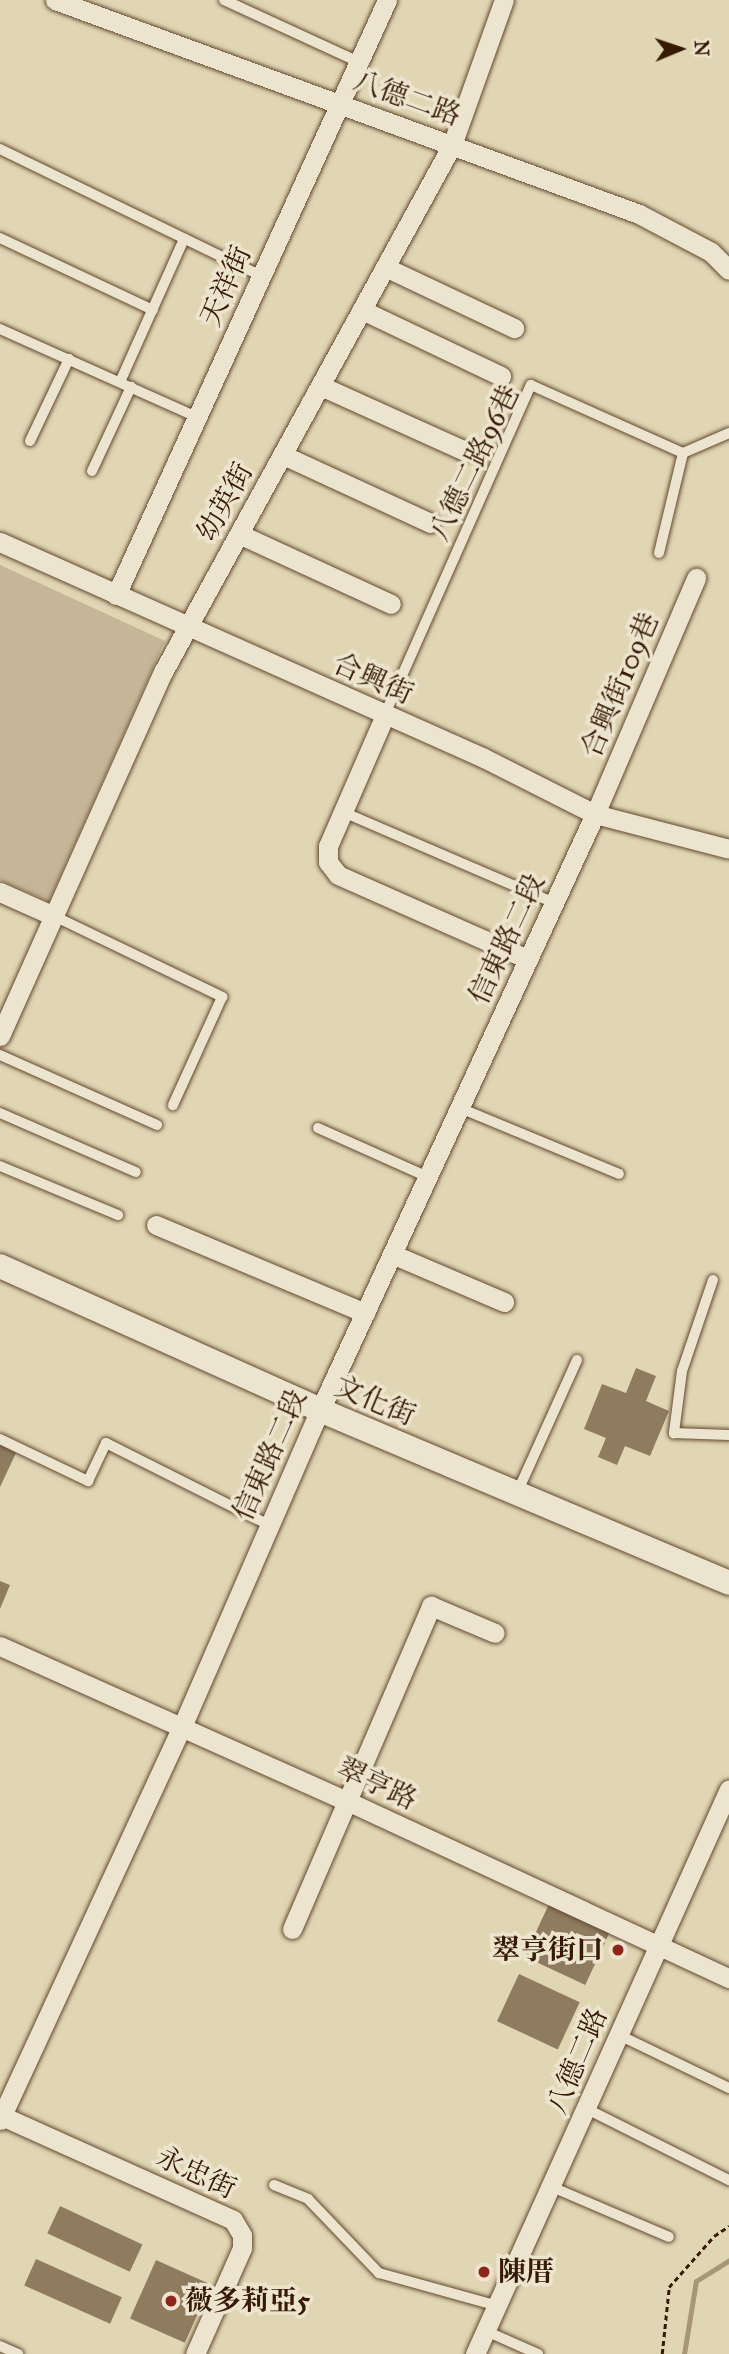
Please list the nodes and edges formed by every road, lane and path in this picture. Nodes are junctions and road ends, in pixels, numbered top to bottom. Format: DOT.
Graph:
graph roads {
  1 [pos="55,0"];
  2 [pos="224,0"];
  3 [pos="387,0"];
  4 [pos="504,0"];
  5 [pos="359,62"];
  6 [pos="340,103"];
  7 [pos="452,145"];
  8 [pos="0,149"];
  9 [pos="0,238"];
  10 [pos="184,239"];
  11 [pos="385,267"];
  12 [pos="729,270"];
  13 [pos="261,276"];
  14 [pos="153,310"];
  15 [pos="362,310"];
  16 [pos="514,328"];
  17 [pos="0,329"];
  18 [pos="69,359"];
  19 [pos="501,376"];
  20 [pos="120,382"];
  21 [pos="321,386"];
  22 [pos="131,387"];
  23 [pos="197,417"];
  24 [pos="729,433"];
  25 [pos="30,441"];
  26 [pos="465,451"];
  27 [pos="683,453"];
  28 [pos="283,455"];
  29 [pos="92,471"];
  30 [pos="430,523"];
  31 [pos="239,534"];
  32 [pos="0,542"];
  33 [pos="659,553"];
  34 [pos="696,578"];
  35 [pos="116,595"];
  36 [pos="391,604"];
  37 [pos="188,628"];
  38 [pos="385,715"];
  39 [pos="343,812"];
  40 [pos="595,814"];
  41 [pos="729,849"];
  42 [pos="0,892"];
  43 [pos="554,903"];
  44 [pos="54,916"];
  45 [pos="528,959"];
  46 [pos="0,1036"];
  47 [pos="0,1055"];
  48 [pos="173,1105"];
  49 [pos="460,1108"];
  50 [pos="0,1113"];
  51 [pos="157,1125"];
  52 [pos="318,1128"];
  53 [pos="0,1166"];
  54 [pos="136,1172"];
  55 [pos="619,1174"];
  56 [pos="428,1177"];
  57 [pos="118,1215"];
  58 [pos="156,1225"];
  59 [pos="392,1254"];
  60 [pos="0,1266"];
  61 [pos="713,1280"];
  62 [pos="504,1302"];
  63 [pos="365,1313"];
  64 [pos="577,1360"];
  65 [pos="320,1410"];
  66 [pos="729,1435"];
  67 [pos="0,1439"];
  68 [pos="516,1493"];
  69 [pos="270,1525"];
  70 [pos="729,1583"];
  71 [pos="495,1633"];
  72 [pos="0,1646"];
  73 [pos="181,1729"];
  74 [pos="729,1789"];
  75 [pos="347,1801"];
  76 [pos="292,1929"];
  77 [pos="656,1946"];
  78 [pos="729,1978"];
  79 [pos="619,2035"];
  80 [pos="729,2088"];
  81 [pos="587,2109"];
  82 [pos="1,2117"];
  83 [pos="729,2179"];
  84 [pos="274,2185"];
  85 [pos="552,2187"];
  86 [pos="729,2226"];
  87 [pos="669,2237"];
  88 [pos="498,2306"];
  89 [pos="486,2331"];
  90 [pos="0,2346"];
  91 [pos="18,2354"];
  92 [pos="195,2354"];
  93 [pos="475,2354"];
  94 [pos="538,2354"];
  95 [pos="662,2354"];
  1 -- 6 [label="street, 八德二路"];
  2 -- 5 [label="lane"];
  3 -- 5 [label="street, 天祥街"];
  4 -- 7 [label="street, 幼英街"];
  5 -- 6 [label="street, 天祥街"];
  6 -- 7 [label="street, 八德二路"];
  6 -- 13 [label="street, 天祥街"];
  7 -- 11 [label="street, 幼英街"];
  7 -- 12 [label="street, 八德二路"];
  8 -- 10 [label="lane"];
  9 -- 14 [label="lane"];
  10 -- 13 [label="lane"];
  10 -- 14 [label="lane"];
  11 -- 15 [label="street, 幼英街"];
  11 -- 16 [label="street"];
  13 -- 23 [label="street, 天祥街"];
  14 -- 20 [label="lane"];
  15 -- 19 [label="street"];
  15 -- 21 [label="street, 幼英街"];
  17 -- 18 [label="lane"];
  18 -- 20 [label="lane"];
  18 -- 25 [label="lane"];
  20 -- 22 [label="lane"];
  21 -- 26 [label="street"];
  21 -- 28 [label="street, 幼英街"];
  22 -- 23 [label="lane"];
  22 -- 29 [label="lane"];
  23 -- 35 [label="street, 天祥街"];
  24 -- 27 [label="lane"];
  27 -- 33 [label="lane"];
  27 -- 38 [label="lane, 八德二路96巷"];
  28 -- 30 [label="street"];
  28 -- 31 [label="street, 幼英街"];
  31 -- 36 [label="street"];
  31 -- 37 [label="street, 幼英街"];
  32 -- 35 [label="street, 合興街"];
  34 -- 40 [label="street, 合興街109巷"];
  35 -- 37 [label="street, 合興街"];
  37 -- 38 [label="street, 合興街"];
  37 -- 44 [label="street, 幼英街"];
  38 -- 39 [label="street"];
  38 -- 40 [label="street, 合興街"];
  39 -- 43 [label="lane"];
  39 -- 45 [label="street"];
  40 -- 41 [label="street, 合興街"];
  40 -- 43 [label="street, 信東路二段"];
  42 -- 44 [label="street"];
  43 -- 45 [label="street, 信東路二段"];
  44 -- 46 [label="street, 幼英街"];
  44 -- 48 [label="lane"];
  45 -- 49 [label="street, 信東路二段"];
  47 -- 51 [label="lane"];
  49 -- 55 [label="lane"];
  49 -- 56 [label="street, 信東路二段"];
  50 -- 54 [label="lane"];
  52 -- 56 [label="lane"];
  53 -- 57 [label="lane"];
  56 -- 59 [label="street, 信東路二段"];
  58 -- 63 [label="street"];
  59 -- 62 [label="street"];
  59 -- 63 [label="street, 信東路二段"];
  60 -- 65 [label="street, 文化街"];
  61 -- 66 [label="lane"];
  63 -- 65 [label="street, 信東路二段"];
  64 -- 68 [label="lane"];
  65 -- 68 [label="street, 文化街"];
  65 -- 69 [label="street, 信東路二段"];
  67 -- 69 [label="lane"];
  68 -- 70 [label="street, 文化街"];
  69 -- 73 [label="street, 信東路二段"];
  71 -- 75 [label="street"];
  72 -- 73 [label="street, 翠亨路"];
  73 -- 75 [label="street, 翠亨路"];
  73 -- 82 [label="street, 信東路二段"];
  74 -- 77 [label="street, 八德二路"];
  75 -- 76 [label="street"];
  75 -- 77 [label="street, 翠亨路"];
  77 -- 78 [label="street, 翠亨路"];
  77 -- 79 [label="street, 八德二路"];
  79 -- 80 [label="lane"];
  79 -- 81 [label="street, 八德二路"];
  81 -- 83 [label="lane"];
  81 -- 85 [label="street, 八德二路"];
  82 -- 92 [label="street, 永忠街"];
  84 -- 88 [label="lane"];
  85 -- 87 [label="lane"];
  85 -- 88 [label="street, 八德二路"];
  86 -- 95 [label="path"];
  88 -- 89 [label="street, 八德二路"];
  89 -- 93 [label="street, 八德二路"];
  89 -- 94 [label="lane"];
  90 -- 91 [label="lane"];
}
